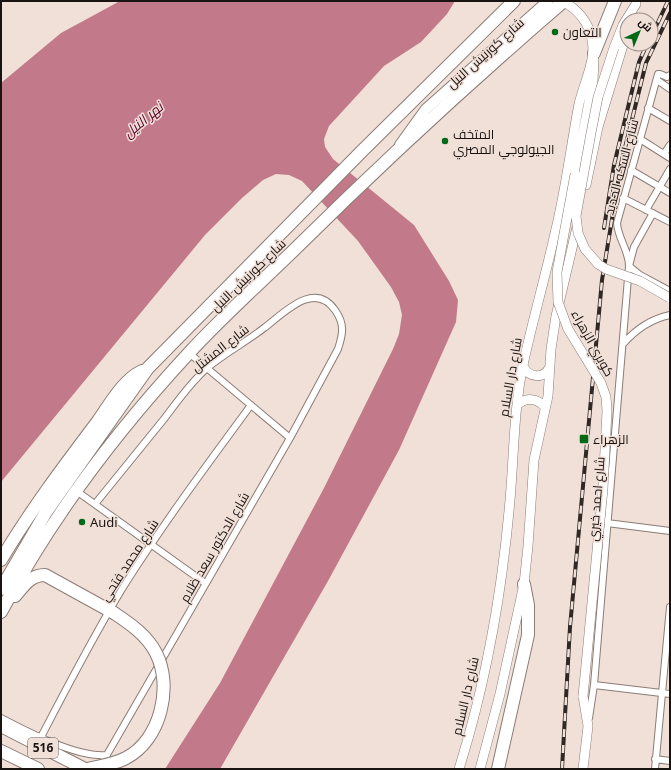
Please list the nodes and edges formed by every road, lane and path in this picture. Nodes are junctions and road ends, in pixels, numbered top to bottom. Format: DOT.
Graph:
graph roads {
  1 [pos="514,1"];
  2 [pos="548,1"];
  3 [pos="564,1"];
  4 [pos="615,1"];
  5 [pos="637,2"];
  6 [pos="634,12"];
  7 [pos="621,52"];
  8 [pos="594,53"];
  9 [pos="670,75"];
  10 [pos="658,77"];
  11 [pos="670,89"];
  12 [pos="648,108"];
  13 [pos="670,121"];
  14 [pos="640,139"];
  15 [pos="670,145"];
  16 [pos="395,154"];
  17 [pos="664,154"];
  18 [pos="670,158"];
  19 [pos="670,169"];
  20 [pos="631,170"];
  21 [pos="659,187"];
  22 [pos="670,193"];
  23 [pos="623,198"];
  24 [pos="646,210"];
  25 [pos="653,213"];
  26 [pos="670,222"];
  27 [pos="629,266"];
  28 [pos="670,291"];
  29 [pos="670,298"];
  30 [pos="670,315"];
  31 [pos="623,344"];
  32 [pos="338,350"];
  33 [pos="189,353"];
  34 [pos="523,366"];
  35 [pos="550,366"];
  36 [pos="148,368"];
  37 [pos="207,368"];
  38 [pos="251,405"];
  39 [pos="517,405"];
  40 [pos="545,407"];
  41 [pos="290,438"];
  42 [pos="75,490"];
  43 [pos="95,504"];
  44 [pos="607,523"];
  45 [pos="670,531"];
  46 [pos="151,544"];
  47 [pos="1,560"];
  48 [pos="205,583"];
  49 [pos="524,584"];
  50 [pos="1,589"];
  51 [pos="670,607"];
  52 [pos="1,612"];
  53 [pos="112,612"];
  54 [pos="669,628"];
  55 [pos="594,685"];
  56 [pos="661,692"];
  57 [pos="670,694"];
  58 [pos="1,718"];
  59 [pos="1,726"];
  60 [pos="588,726"];
  61 [pos="41,737"];
  62 [pos="1,751"];
  63 [pos="107,755"];
  64 [pos="655,759"];
  65 [pos="670,762"];
  66 [pos="38,769"];
  67 [pos="85,769"];
  68 [pos="88,769"];
  69 [pos="99,769"];
  70 [pos="459,769"];
  71 [pos="480,769"];
  72 [pos="498,769"];
  73 [pos="583,769"];
  74 [pos="655,769"];
  1 -- 36 [label="highway, شارع كورنيش النيل"];
  2 -- 16 [label="main road"];
  3 -- 8 [label="main road, شارع دار السلام"];
  3 -- 16 [label="highway, شارع كورنيش النيل"];
  4 -- 8 [label="highway"];
  5 -- 6 [label="main road"];
  5 -- 29 [label="main road, bridge"];
  7 -- 35 [label="main road"];
  8 -- 34 [label="main road, شارع دار السلام"];
  8 -- 60 [label="main road, كوبري الزهراء, bridge"];
  9 -- 10 [label="street"];
  10 -- 11 [label="street"];
  10 -- 12 [label="street, شارع السكه الحديد"];
  12 -- 13 [label="street"];
  12 -- 14 [label="street, شارع السكه الحديد"];
  14 -- 17 [label="street"];
  14 -- 20 [label="street, شارع السكه الحديد"];
  15 -- 17 [label="street"];
  16 -- 33 [label="highway, شارع كورنيش النيل"];
  17 -- 18 [label="street"];
  19 -- 21 [label="street"];
  20 -- 21 [label="street"];
  20 -- 23 [label="street, شارع السكه الحديد"];
  21 -- 22 [label="street"];
  21 -- 24 [label="street"];
  23 -- 24 [label="street"];
  23 -- 27 [label="street, شارع السكه الحديد"];
  24 -- 25 [label="street"];
  25 -- 26 [label="street"];
  25 -- 27 [label="street, شارع احمد خيري"];
  27 -- 28 [label="street"];
  27 -- 31 [label="street, شارع احمد خيري"];
  30 -- 31 [label="street"];
  31 -- 44 [label="street, شارع احمد خيري"];
  32 -- 37 [label="street, شارع المشتل"];
  32 -- 41 [label="street, شارع الدكتور سعد ظلام"];
  33 -- 37 [label="street"];
  33 -- 42 [label="highway, شارع كورنيش النيل"];
  34 -- 35 [label="main road"];
  34 -- 39 [label="main road, شارع دار السلام"];
  35 -- 40 [label="main road"];
  36 -- 47 [label="highway"];
  36 -- 50 [label="highway, شارع كورنيش النيل"];
  37 -- 38 [label="street"];
  37 -- 43 [label="street, شارع المشتل"];
  38 -- 41 [label="street"];
  38 -- 46 [label="street, شارع محمد فتحي"];
  39 -- 40 [label="main road"];
  39 -- 70 [label="main road, شارع دار السلام"];
  40 -- 49 [label="main road"];
  41 -- 48 [label="street, شارع الدكتور سعد ظلام"];
  42 -- 43 [label="street"];
  42 -- 52 [label="highway, شارع كورنيش النيل"];
  43 -- 46 [label="street"];
  44 -- 45 [label="street"];
  44 -- 55 [label="street, شارع احمد خيري"];
  46 -- 48 [label="street"];
  46 -- 53 [label="street, شارع محمد فتحي"];
  48 -- 63 [label="street, شارع الدكتور سعد ظلام"];
  49 -- 71 [label="main road"];
  49 -- 72 [label="highway"];
  51 -- 54 [label="street"];
  52 -- 53 [label="highway"];
  53 -- 61 [label="street, شارع محمد فتحي"];
  53 -- 68 [label="highway, bridge"];
  54 -- 56 [label="street"];
  55 -- 56 [label="street"];
  55 -- 60 [label="street, شارع احمد خيري"];
  56 -- 57 [label="street"];
  56 -- 64 [label="street"];
  58 -- 61 [label="street"];
  59 -- 67 [label="highway, 516"];
  60 -- 73 [label="main road, شارع احمد خيري"];
  61 -- 63 [label="street"];
  62 -- 66 [label="highway, 516"];
  63 -- 69 [label="street"];
  64 -- 65 [label="street"];
  64 -- 74 [label="street"];
}
